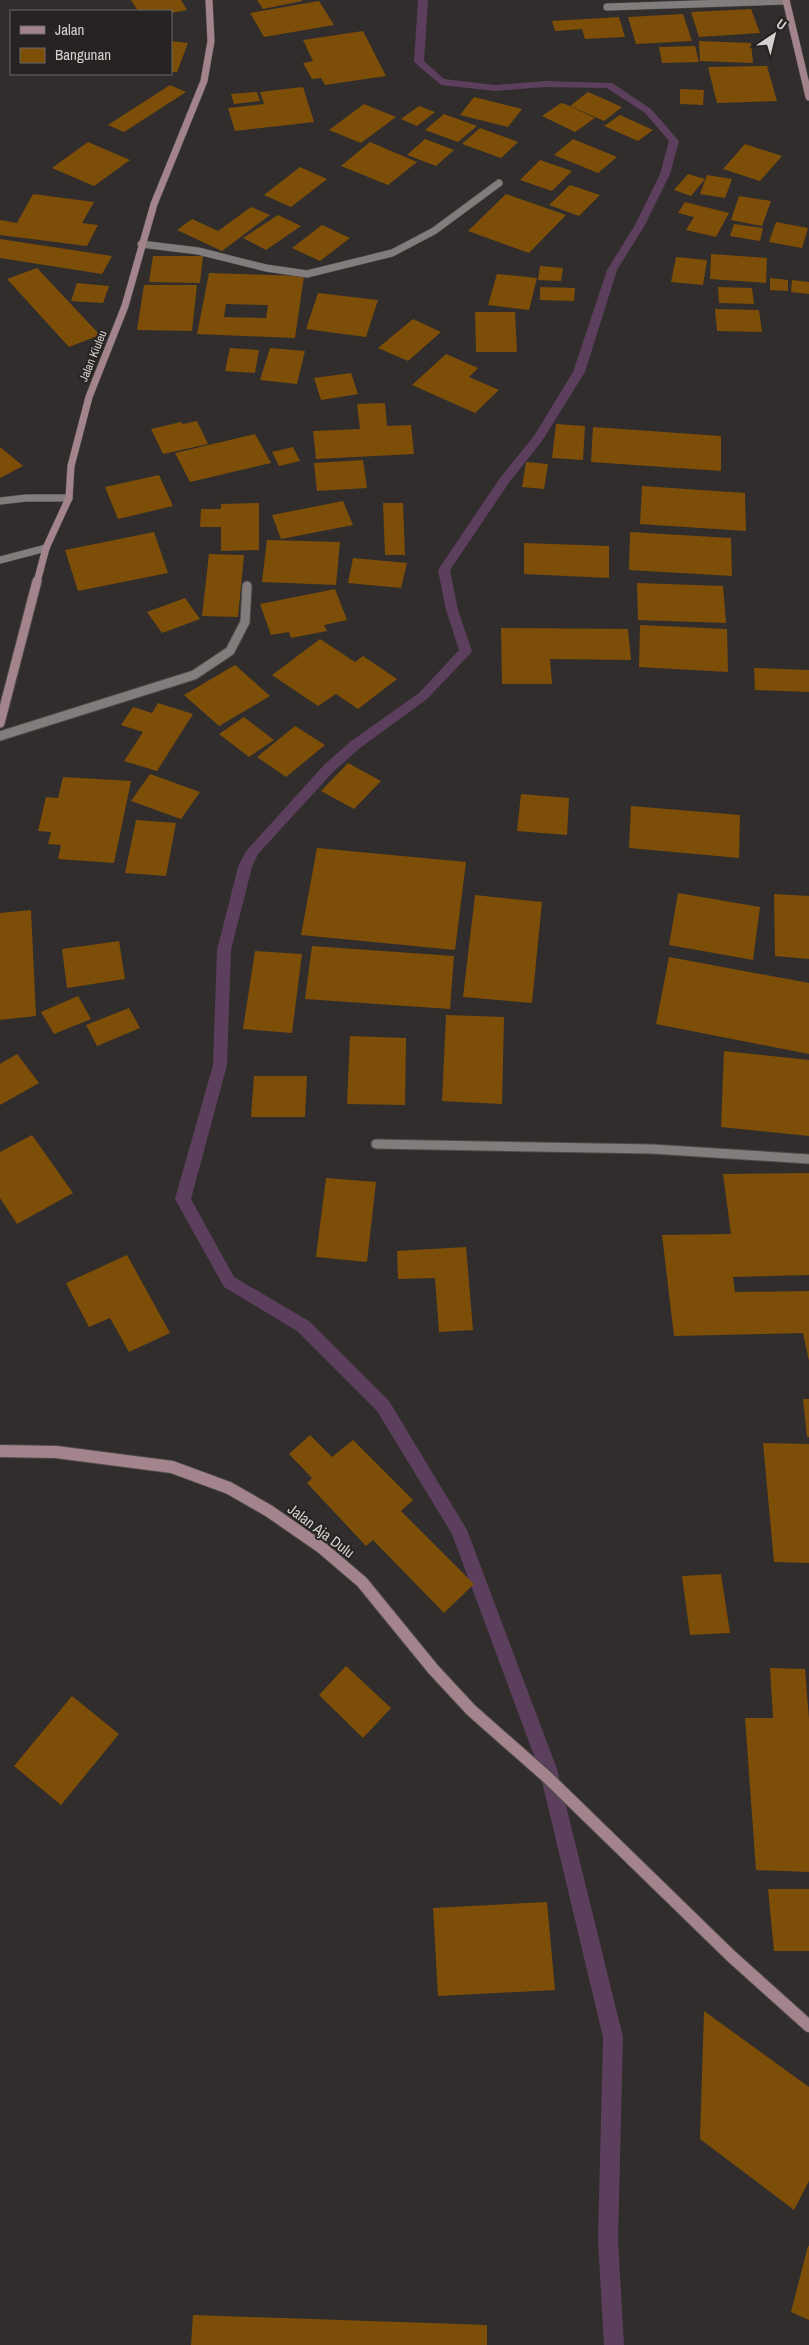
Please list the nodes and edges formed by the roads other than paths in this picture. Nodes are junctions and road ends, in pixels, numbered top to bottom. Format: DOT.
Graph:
graph roads {
  1 [pos="209,0"];
  2 [pos="786,0"];
  3 [pos="607,7"];
  4 [pos="809,97"];
  5 [pos="499,183"];
  6 [pos="141,244"];
  7 [pos="69,498"];
  8 [pos="0,501"];
  9 [pos="46,548"];
  10 [pos="0,560"];
  11 [pos="247,586"];
  12 [pos="0,723"];
  13 [pos="0,736"];
  14 [pos="376,1144"];
  15 [pos="809,1159"];
  16 [pos="0,1450"];
  17 [pos="809,2026"];
  1 -- 6 [label="street, Jalan Kiuleu"];
  2 -- 3 [label="street"];
  2 -- 4 [label="street"];
  5 -- 6 [label="street"];
  6 -- 7 [label="street, Jalan Kiuleu"];
  7 -- 8 [label="street"];
  7 -- 9 [label="street, Jalan Kiuleu"];
  9 -- 10 [label="street"];
  9 -- 12 [label="street, Jalan Kiuleu"];
  11 -- 13 [label="street"];
  14 -- 15 [label="street"];
  16 -- 17 [label="street, Jalan Aja Dulu"];
}
